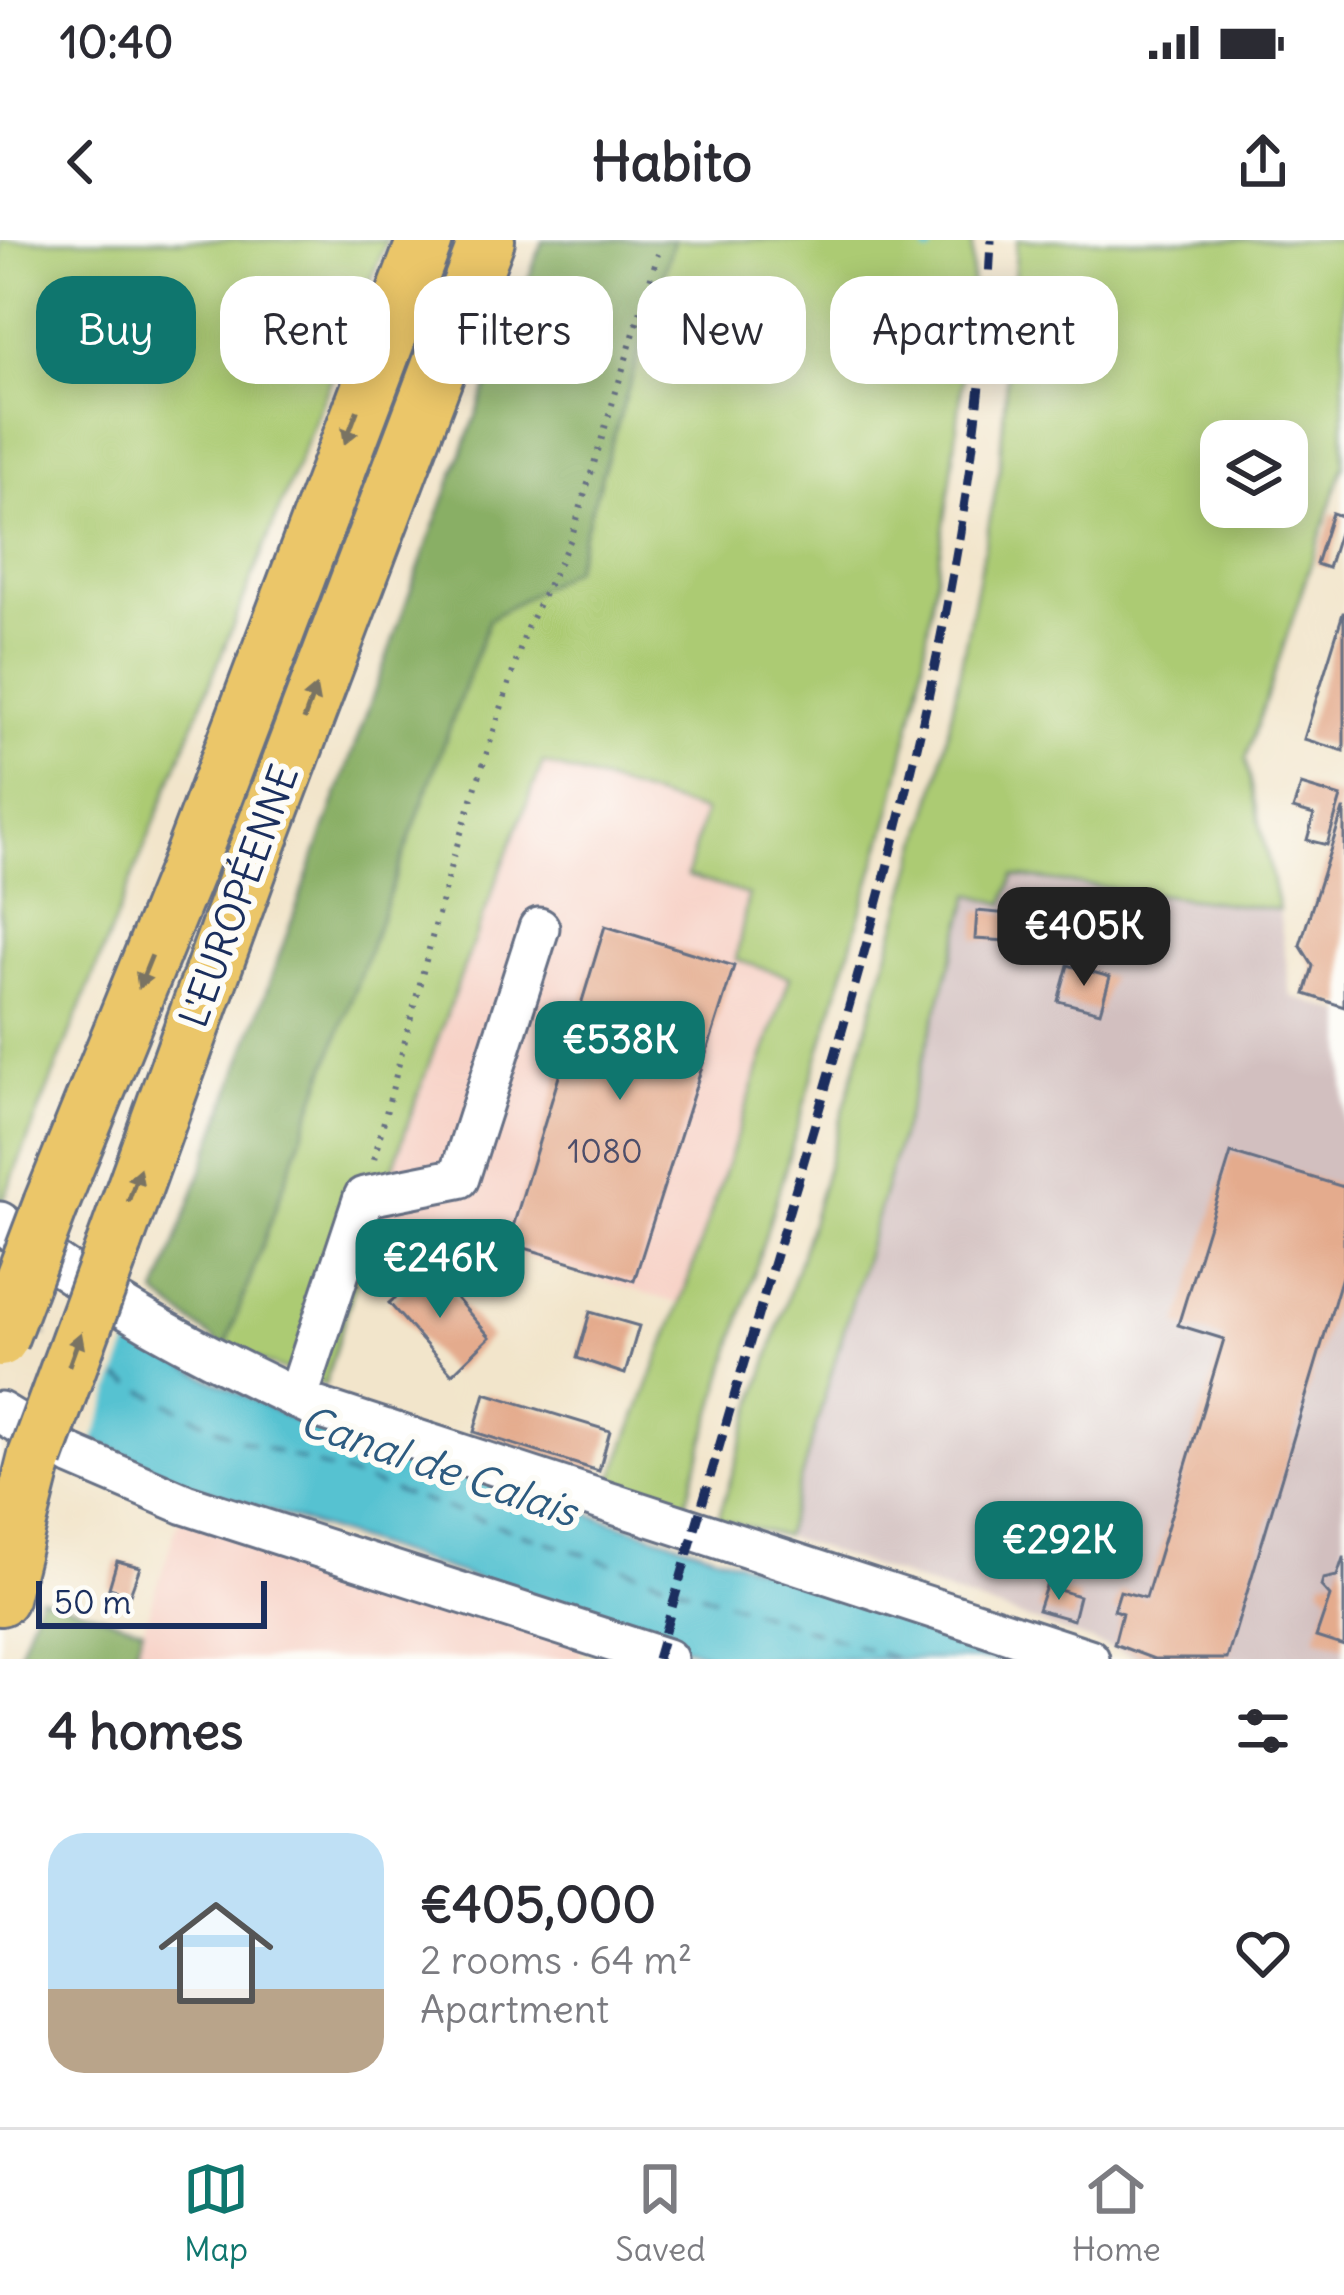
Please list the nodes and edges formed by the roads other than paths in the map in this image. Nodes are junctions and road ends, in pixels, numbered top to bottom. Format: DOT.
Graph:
graph roads {
  1 [pos="424,240"];
  2 [pos="487,240"];
  3 [pos="539,928"];
  4 [pos="0,1222"];
  5 [pos="0,1339"];
  6 [pos="297,1399"];
  7 [pos="0,1412"];
  8 [pos="35,1456"];
  9 [pos="0,1555"];
  10 [pos="0,1598"];
  11 [pos="667,1659"];
  12 [pos="1089,1659"];
  1 -- 5 [label="highway, L'EUROPÉENNE, one-way, bridge"];
  8 -- 2 [label="highway, L'EUROPÉENNE, one-way, bridge"];
  3 -- 6 [label="street"];
  4 -- 6 [label="street"];
  6 -- 12 [label="street"];
  7 -- 11 [label="street"];
  8 -- 9 [label="highway, L'EUROPÉENNE"];
  8 -- 10 [label="highway"];
}
